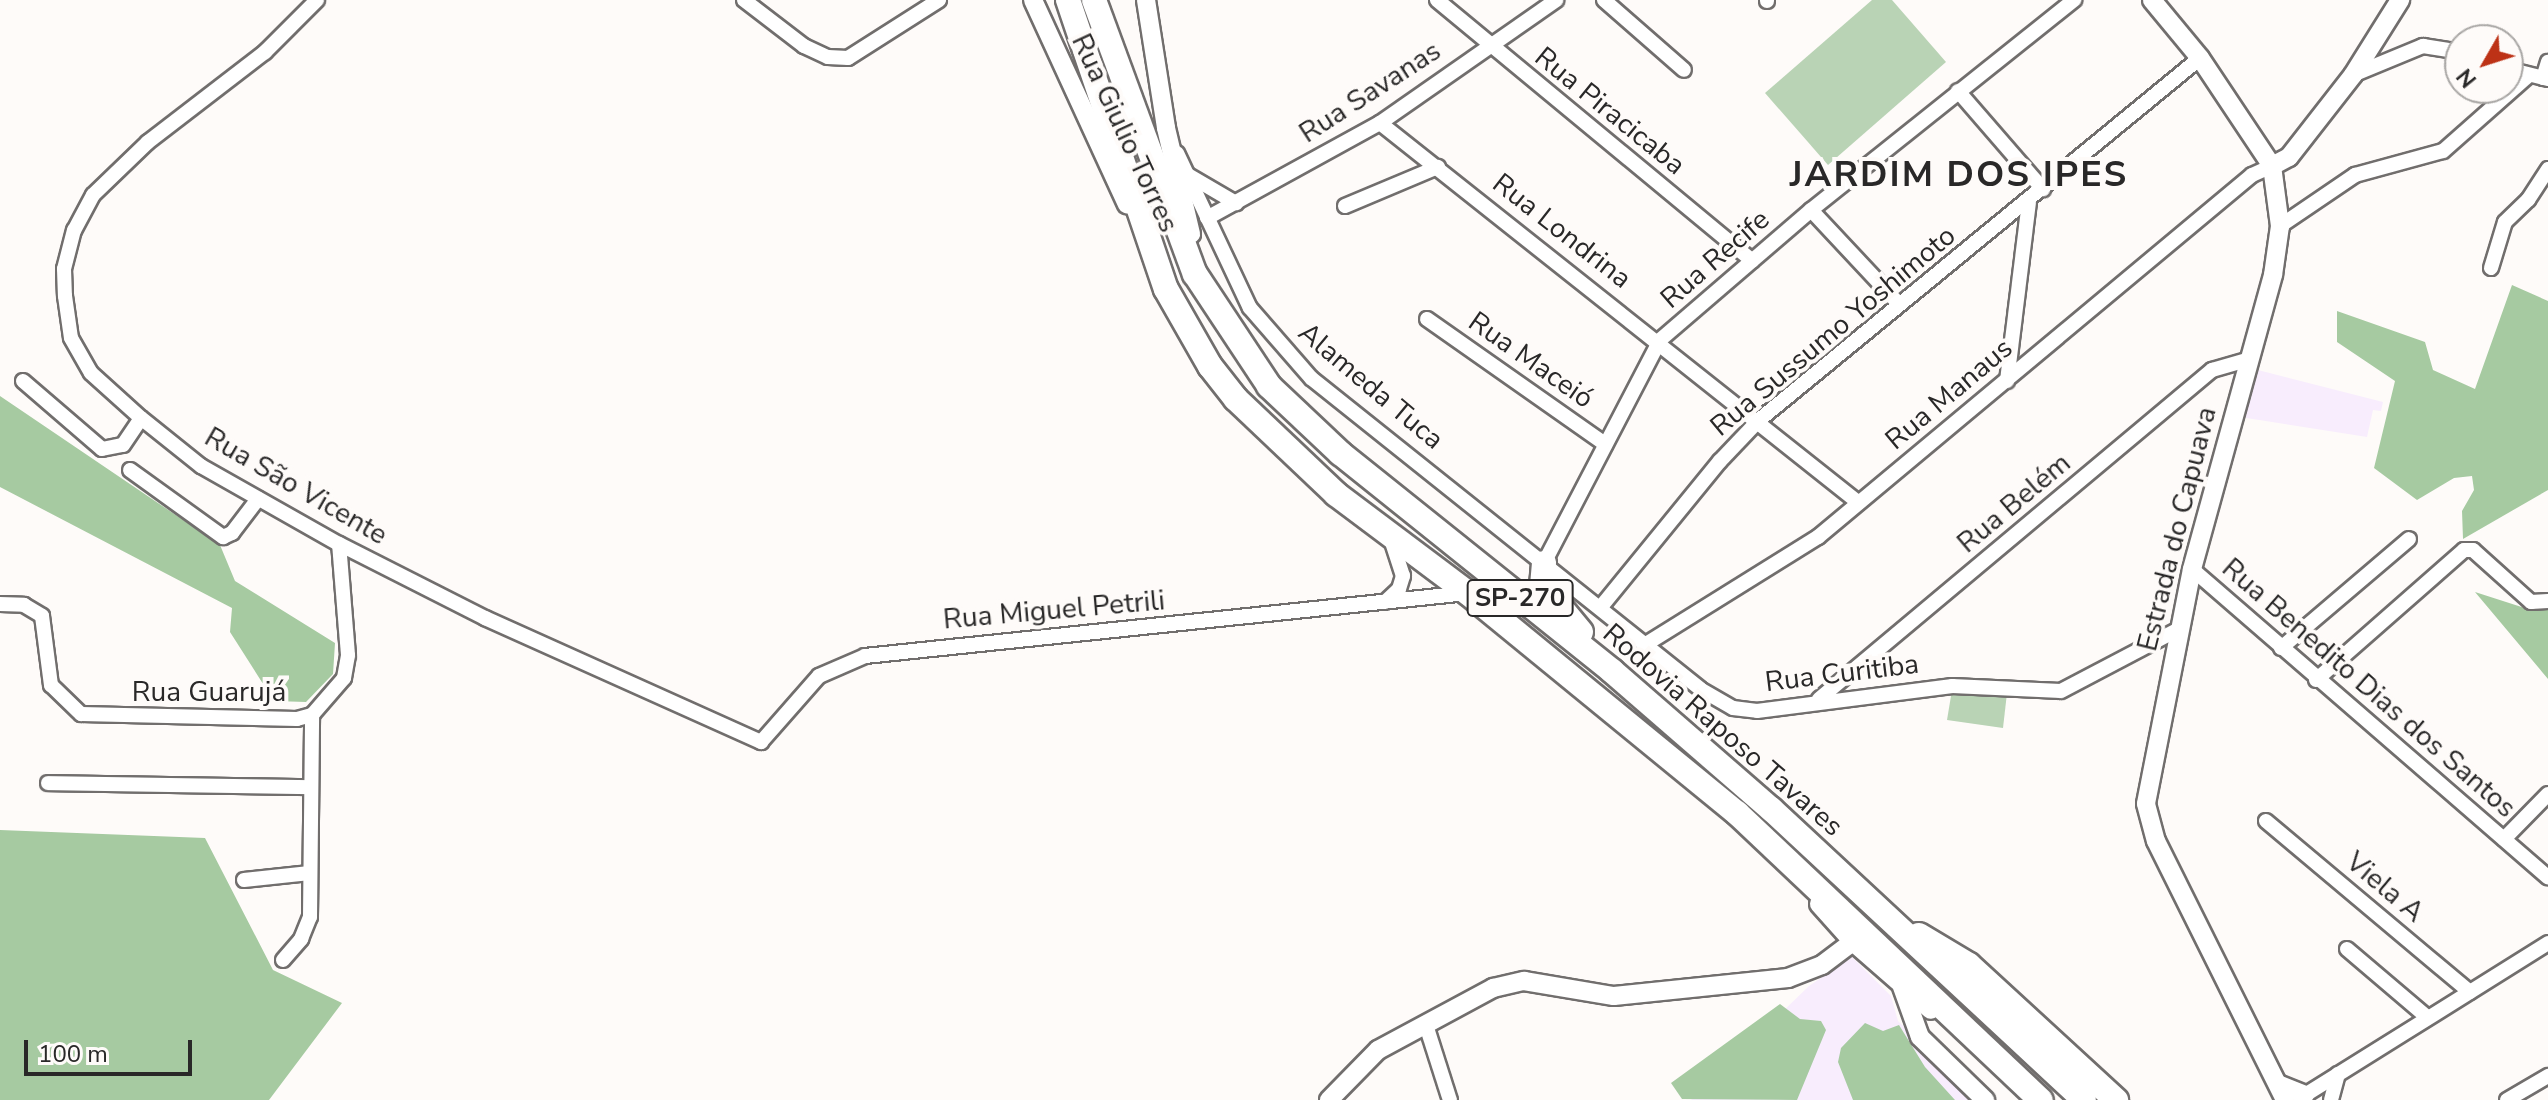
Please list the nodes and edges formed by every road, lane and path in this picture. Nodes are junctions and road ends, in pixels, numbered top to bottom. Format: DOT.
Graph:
graph roads {
  1 [pos="317,0"];
  2 [pos="744,0"];
  3 [pos="939,0"];
  4 [pos="1068,0"];
  5 [pos="1094,0"];
  6 [pos="1146,0"];
  7 [pos="1437,0"];
  8 [pos="1556,0"];
  9 [pos="1604,0"];
  10 [pos="2074,0"];
  11 [pos="2152,0"];
  12 [pos="2400,0"];
  13 [pos="1035,3"];
  14 [pos="1488,44"];
  15 [pos="2444,49"];
  16 [pos="2200,58"];
  17 [pos="2548,62"];
  18 [pos="1684,70"];
  19 [pos="2353,75"];
  20 [pos="2539,78"];
  21 [pos="1958,91"];
  22 [pos="1380,123"];
  23 [pos="1166,128"];
  24 [pos="2272,166"];
  25 [pos="1438,167"];
  26 [pos="2548,169"];
  27 [pos="1187,175"];
  28 [pos="2043,189"];
  29 [pos="2029,202"];
  30 [pos="1236,203"];
  31 [pos="1345,206"];
  32 [pos="1811,210"];
  33 [pos="1207,218"];
  34 [pos="2280,226"];
  35 [pos="1752,261"];
  36 [pos="2491,268"];
  37 [pos="1166,289"];
  38 [pos="1899,304"];
  39 [pos="1216,313"];
  40 [pos="1427,319"];
  41 [pos="1660,340"];
  42 [pos="2248,360"];
  43 [pos="23,381"];
  44 [pos="2007,381"];
  45 [pos="141,418"];
  46 [pos="1759,420"];
  47 [pos="1605,444"];
  48 [pos="130,470"];
  49 [pos="258,499"];
  50 [pos="1859,503"];
  51 [pos="1379,525"];
  52 [pos="2409,539"];
  53 [pos="339,544"];
  54 [pos="1544,563"];
  55 [pos="2192,569"];
  56 [pos="1468,593"];
  57 [pos="2548,601"];
  58 [pos="1385,602"];
  59 [pos="0,604"];
  60 [pos="1600,608"];
  61 [pos="2179,629"];
  62 [pos="1646,644"];
  63 [pos="2281,648"];
  64 [pos="1612,671"];
  65 [pos="2316,680"];
  66 [pos="1819,699"];
  67 [pos="312,715"];
  68 [pos="761,742"];
  69 [pos="48,783"];
  70 [pos="307,787"];
  71 [pos="2548,794"];
  72 [pos="1737,813"];
  73 [pos="2266,821"];
  74 [pos="2504,839"];
  75 [pos="310,873"];
  76 [pos="2548,877"];
  77 [pos="244,880"];
  78 [pos="1896,924"];
  79 [pos="1853,942"];
  80 [pos="2548,943"];
  81 [pos="2347,949"];
  82 [pos="283,960"];
  83 [pos="1902,987"];
  84 [pos="2470,992"];
  85 [pos="2428,1018"];
  86 [pos="1426,1025"];
  87 [pos="2338,1074"];
  88 [pos="2548,1076"];
  89 [pos="2019,1079"];
  90 [pos="2282,1092"];
  91 [pos="2307,1098"];
  92 [pos="1329,1100"];
  93 [pos="1450,1100"];
  94 [pos="1985,1100"];
  95 [pos="2041,1100"];
  96 [pos="2084,1100"];
  97 [pos="2116,1100"];
  98 [pos="2331,1100"];
  99 [pos="2507,1100"];
  1 -- 45 [label="street, Rua São Vicente"];
  2 -- 3 [label="street"];
  4 -- 37 [label="highway, Rodovia Raposo Tavares / SP-270"];
  5 -- 39 [label="highway, Rodovia Raposo Tavares / SP-270"];
  6 -- 23 [label="street, Alameda Tuca"];
  7 -- 14 [label="street, Rua Piracicaba"];
  8 -- 14 [label="street, Rua Savanas"];
  9 -- 18 [label="street"];
  10 -- 21 [label="street, Rua Recife"];
  11 -- 16 [label="street, Estrada do Capuava"];
  12 -- 19 [label="street"];
  13 -- 37 [label="street, Rua Giulio Torres"];
  14 -- 22 [label="street, Rua Savanas"];
  14 -- 35 [label="street, Rua Piracicaba"];
  15 -- 19 [label="street"];
  16 -- 24 [label="street, Estrada do Capuava"];
  16 -- 28 [label="street, Rua Sussumo Yoshimoto"];
  17 -- 20 [label="street"];
  19 -- 24 [label="street"];
  20 -- 34 [label="street"];
  21 -- 28 [label="street"];
  21 -- 32 [label="street, Rua Recife"];
  22 -- 25 [label="street, Rua Londrina"];
  22 -- 30 [label="street, Rua Savanas"];
  23 -- 27 [label="street, Alameda Tuca"];
  23 -- 39 [label="street, Alameda Tuca"];
  24 -- 34 [label="street, Estrada do Capuava"];
  24 -- 44 [label="street, Rua Manaus"];
  25 -- 31 [label="street"];
  25 -- 41 [label="street, Rua Londrina"];
  26 -- 36 [label="street"];
  27 -- 30 [label="street"];
  27 -- 33 [label="street, Alameda Tuca"];
  28 -- 29 [label="street, Rua Sussumo Yoshimoto"];
  29 -- 38 [label="street, Rua Sussumo Yoshimoto"];
  29 -- 44 [label="street"];
  30 -- 33 [label="street, Rua Savanas"];
  32 -- 35 [label="street, Rua Recife"];
  32 -- 38 [label="street"];
  33 -- 54 [label="street, Alameda Tuca"];
  34 -- 42 [label="street, Estrada do Capuava"];
  35 -- 41 [label="street, Rua Recife"];
  37 -- 51 [label="highway, Rodovia Raposo Tavares / SP-270"];
  38 -- 46 [label="street, Rua Sussumo Yoshimoto"];
  39 -- 64 [label="highway, Rodovia Raposo Tavares / SP-270"];
  40 -- 47 [label="street, Rua Maceió"];
  41 -- 46 [label="street, Rua Londrina"];
  41 -- 47 [label="street, Rua Recife"];
  42 -- 55 [label="street, Estrada do Capuava"];
  42 -- 66 [label="street, Rua Belém"];
  43 -- 45 [label="street"];
  44 -- 50 [label="street, Rua Manaus"];
  45 -- 49 [label="street, Rua São Vicente"];
  46 -- 50 [label="street, Rua Londrina"];
  46 -- 60 [label="street, Rua Sussumo Yoshimoto"];
  47 -- 54 [label="street, Rua Recife"];
  48 -- 49 [label="street"];
  49 -- 53 [label="street, Rua São Vicente"];
  50 -- 62 [label="street, Rua Manaus"];
  51 -- 56 [label="highway, Rodovia Raposo Tavares / SP-270"];
  51 -- 58 [label="street"];
  52 -- 63 [label="street"];
  53 -- 67 [label="street, Rua Guarujá"];
  53 -- 68 [label="street, Rua São Vicente"];
  54 -- 60 [label="street, Rua Curitiba"];
  54 -- 64 [label="highway"];
  55 -- 61 [label="street, Estrada do Capuava"];
  55 -- 63 [label="street, Rua Benedito Dias dos Santos"];
  56 -- 58 [label="street, Rua Miguel Petrili"];
  56 -- 72 [label="highway, Rodovia Raposo Tavares / SP-270"];
  57 -- 65 [label="street"];
  58 -- 68 [label="street, Rua Miguel Petrili"];
  59 -- 67 [label="street, Rua Guarujá"];
  60 -- 62 [label="street, Rua Curitiba"];
  61 -- 66 [label="street, Rua Curitiba"];
  61 -- 90 [label="street, Estrada do Capuava"];
  62 -- 66 [label="street, Rua Curitiba"];
  63 -- 65 [label="street, Rua Benedito Dias dos Santos"];
  64 -- 78 [label="highway, Rodovia Raposo Tavares / SP-270"];
  65 -- 74 [label="street, Rua Benedito Dias dos Santos"];
  67 -- 70 [label="street"];
  69 -- 70 [label="street"];
  70 -- 75 [label="street"];
  71 -- 74 [label="street"];
  72 -- 79 [label="street"];
  72 -- 89 [label="highway, Rodovia Raposo Tavares / SP-270"];
  73 -- 84 [label="street, Viela A"];
  74 -- 76 [label="street, Rua Benedito Dias dos Santos"];
  75 -- 77 [label="street"];
  75 -- 82 [label="street"];
  78 -- 96 [label="highway, Rodovia Raposo Tavares / SP-270"];
  78 -- 97 [label="highway"];
  79 -- 83 [label="street"];
  79 -- 86 [label="street"];
  80 -- 84 [label="street"];
  81 -- 85 [label="street"];
  83 -- 89 [label="street"];
  83 -- 94 [label="street"];
  84 -- 85 [label="street"];
  85 -- 87 [label="street"];
  86 -- 92 [label="street"];
  86 -- 93 [label="street"];
  87 -- 91 [label="street"];
  87 -- 98 [label="street"];
  88 -- 99 [label="street"];
  89 -- 95 [label="highway, Rodovia Raposo Tavares / SP-270"];
  90 -- 91 [label="street"];
}
